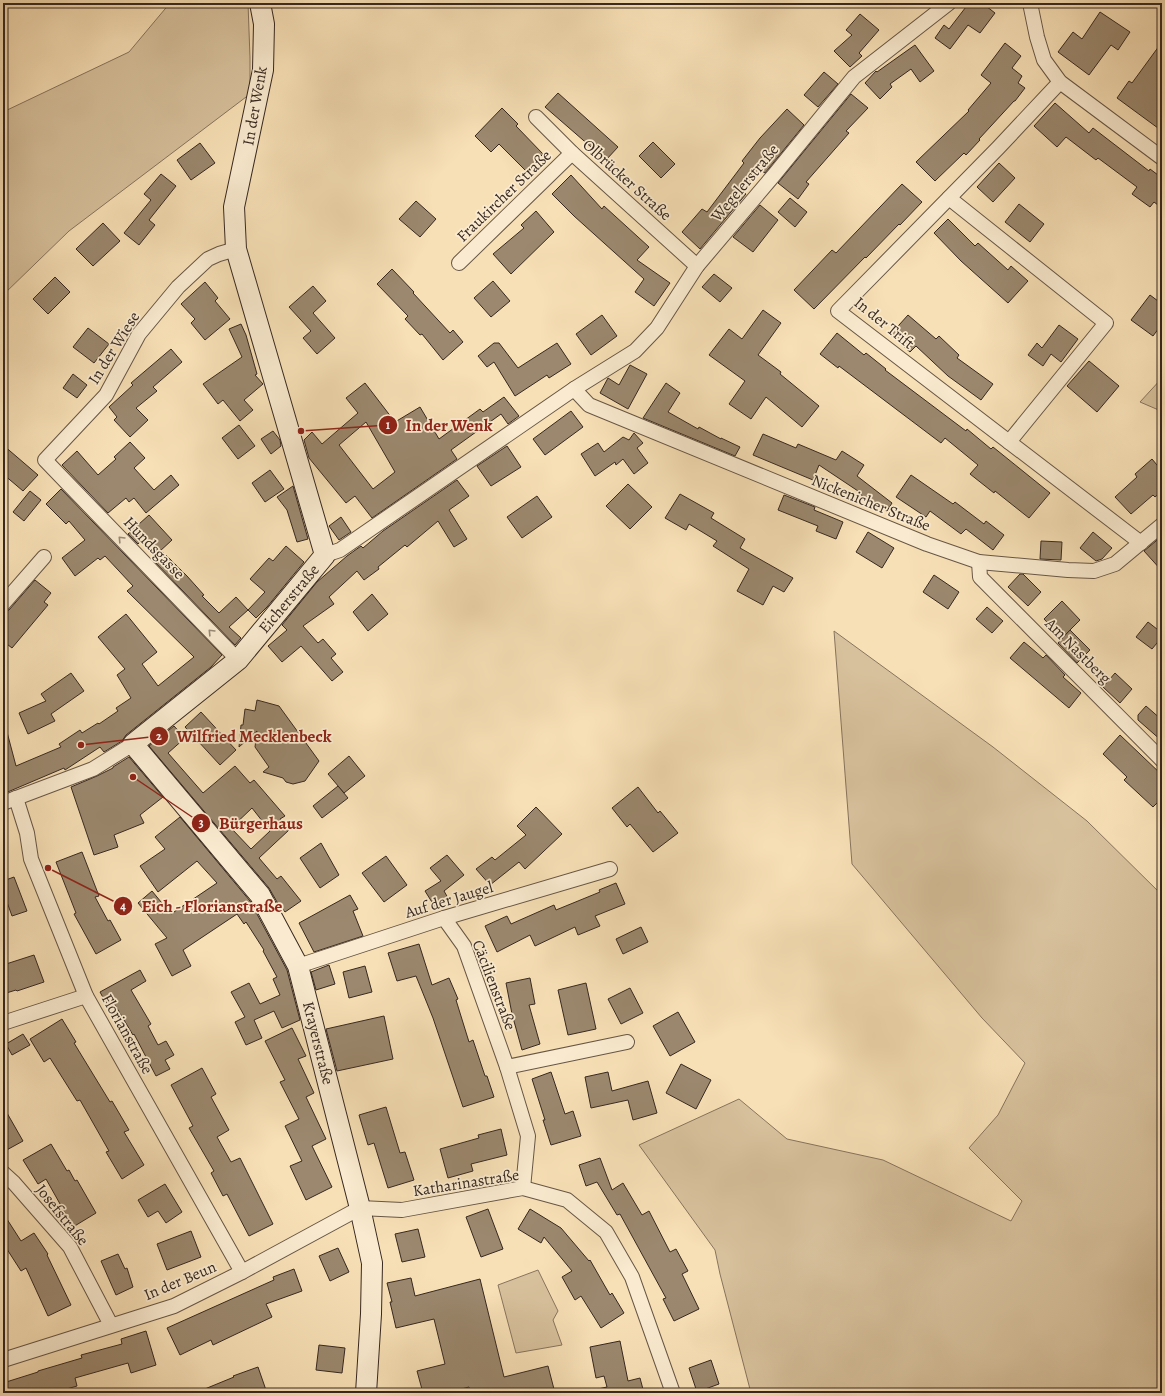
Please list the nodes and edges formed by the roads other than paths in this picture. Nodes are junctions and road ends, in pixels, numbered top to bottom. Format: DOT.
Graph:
graph roads {
  1 [pos="260,3"];
  2 [pos="949,3"];
  3 [pos="1030,3"];
  4 [pos="1060,82"];
  5 [pos="536,117"];
  6 [pos="572,153"];
  7 [pos="1162,158"];
  8 [pos="949,198"];
  9 [pos="236,249"];
  10 [pos="459,263"];
  11 [pos="697,266"];
  12 [pos="574,389"];
  13 [pos="1009,442"];
  14 [pos="45,460"];
  15 [pos="1162,525"];
  16 [pos="1141,543"];
  17 [pos="325,555"];
  18 [pos="44,557"];
  19 [pos="979,562"];
  20 [pos="3,604"];
  21 [pos="238,660"];
  22 [pos="133,744"];
  23 [pos="1162,760"];
  24 [pos="9,801"];
  25 [pos="610,869"];
  26 [pos="444,918"];
  27 [pos="298,966"];
  28 [pos="86,996"];
  29 [pos="3,1023"];
  30 [pos="627,1042"];
  31 [pos="507,1067"];
  32 [pos="3,1173"];
  33 [pos="523,1188"];
  34 [pos="360,1208"];
  35 [pos="242,1272"];
  36 [pos="111,1325"];
  37 [pos="3,1360"];
  38 [pos="366,1393"];
  39 [pos="673,1393"];
  1 -- 9 [label="street, In der Wenk"];
  2 -- 11 [label="street, Wegelerstraße"];
  3 -- 4 [label="street"];
  4 -- 7 [label="street"];
  4 -- 8 [label="street, In der Trift"];
  5 -- 6 [label="street, Olbrücker Straße"];
  6 -- 10 [label="street, Fraukircher Straße"];
  6 -- 11 [label="street, Olbrücker Straße"];
  8 -- 13 [label="street"];
  8 -- 13 [label="street, In der Trift"];
  9 -- 14 [label="street, In der Wiese"];
  9 -- 17 [label="street, In der Wenk"];
  11 -- 12 [label="street, Wegelerstraße"];
  12 -- 17 [label="street, Eicherstraße"];
  12 -- 19 [label="street, Nickenicher Straße"];
  13 -- 16 [label="street, In der Trift"];
  21 -- 14 [label="street, Hundsgasse, one-way"];
  15 -- 16 [label="street, Nickenicher Straße"];
  16 -- 19 [label="street, Nickenicher Straße"];
  17 -- 21 [label="street, Eicherstraße"];
  18 -- 20 [label="street"];
  19 -- 23 [label="street, Am Nastberg"];
  21 -- 22 [label="street, Eicherstraße"];
  22 -- 24 [label="street, Eicherstraße"];
  22 -- 27 [label="street, Krayerstraße"];
  24 -- 28 [label="street, Florianstraße"];
  25 -- 26 [label="street, Auf der Jaugel"];
  26 -- 27 [label="street, Auf der Jaugel"];
  26 -- 31 [label="street, Cäcilienstraße"];
  27 -- 34 [label="street, Krayerstraße"];
  28 -- 29 [label="street"];
  28 -- 35 [label="street, Florianstraße"];
  30 -- 31 [label="street"];
  31 -- 33 [label="street, Cäcilienstraße"];
  32 -- 36 [label="street, Josefstraße"];
  33 -- 34 [label="street, Katharinastraße"];
  33 -- 39 [label="street, Katharinastraße"];
  34 -- 35 [label="street, In der Beun"];
  34 -- 38 [label="street, Krayerstraße"];
  35 -- 36 [label="street, In der Beun"];
  36 -- 37 [label="street, In der Beun"];
}
